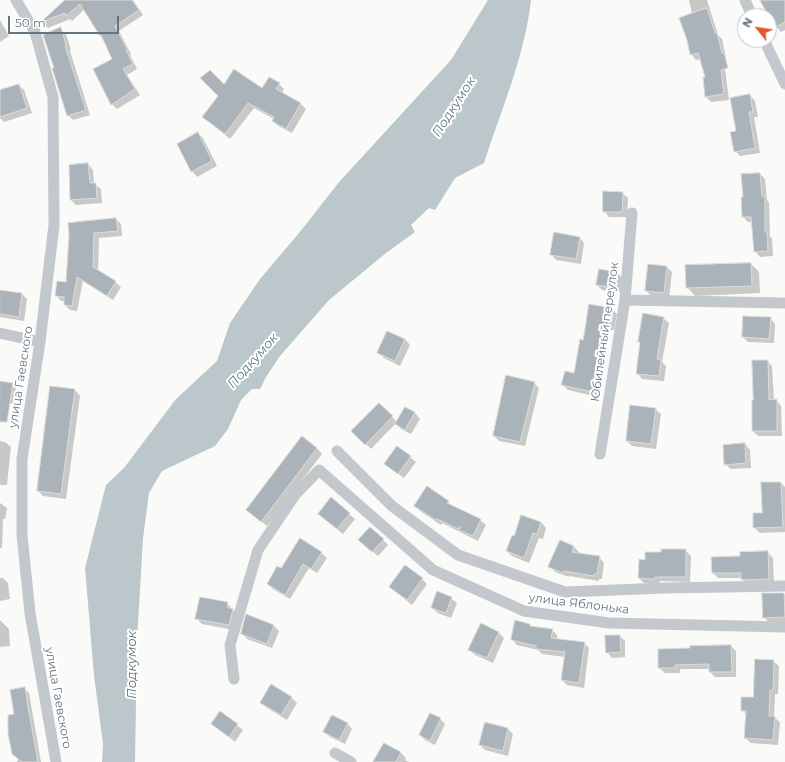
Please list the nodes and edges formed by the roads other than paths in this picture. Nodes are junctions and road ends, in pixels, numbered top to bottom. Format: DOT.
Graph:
graph roads {
  1 [pos="16,0"];
  2 [pos="768,48"];
  3 [pos="785,84"];
  4 [pos="632,213"];
  5 [pos="625,300"];
  6 [pos="785,302"];
  7 [pos="0,333"];
  8 [pos="40,342"];
  9 [pos="337,450"];
  10 [pos="600,454"];
  11 [pos="785,586"];
  12 [pos="785,627"];
  13 [pos="234,679"];
  14 [pos="335,753"];
  15 [pos="56,762"];
  16 [pos="351,762"];
  1 -- 8 [label="street, улица Гаевского"];
  2 -- 3 [label="street"];
  4 -- 5 [label="street, Юбилейный переулок"];
  5 -- 6 [label="street"];
  5 -- 10 [label="street, Юбилейный переулок"];
  7 -- 8 [label="street"];
  8 -- 15 [label="street, улица Гаевского"];
  9 -- 11 [label="street, улица Яблонька"];
  12 -- 13 [label="street, улица Яблонька"];
  14 -- 16 [label="street"];
}
